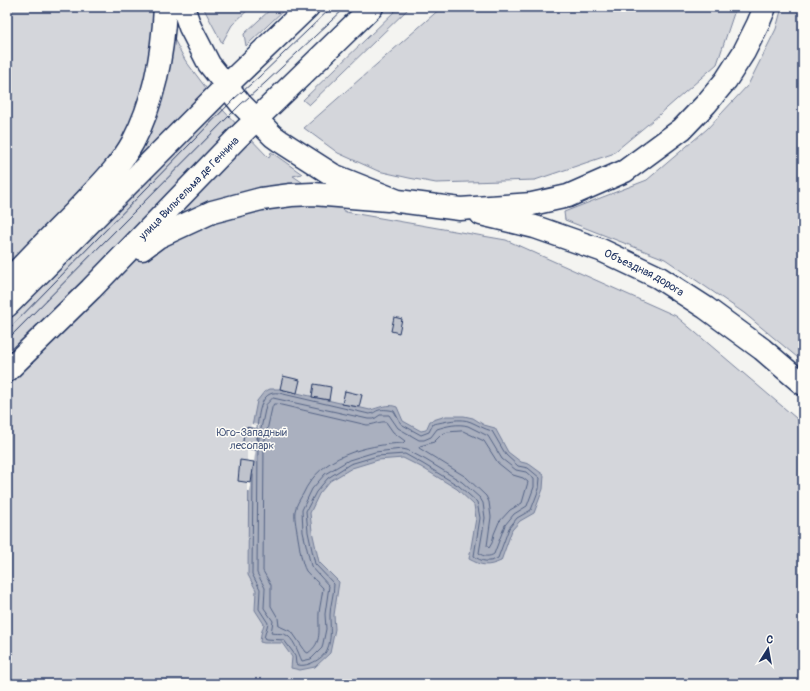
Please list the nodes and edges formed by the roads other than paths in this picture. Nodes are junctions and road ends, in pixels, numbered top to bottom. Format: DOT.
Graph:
graph roads {
  1 [pos="165,7"];
  2 [pos="183,7"];
  3 [pos="308,7"];
  4 [pos="372,7"];
  5 [pos="764,7"];
  6 [pos="226,86"];
  7 [pos="256,120"];
  8 [pos="398,201"];
  9 [pos="460,209"];
  10 [pos="7,282"];
  11 [pos="91,289"];
  12 [pos="7,306"];
  13 [pos="7,370"];
  14 [pos="803,384"];
  1 -- 10 [label="main road"];
  2 -- 6 [label="main road"];
  3 -- 6 [label="main road"];
  4 -- 7 [label="main road, улица Вильгельма де Геннина"];
  5 -- 9 [label="main road"];
  6 -- 7 [label="main road"];
  6 -- 12 [label="main road"];
  7 -- 8 [label="main road"];
  7 -- 11 [label="main road, улица Вильгельма де Геннина"];
  8 -- 9 [label="main road"];
  8 -- 11 [label="main road"];
  9 -- 14 [label="main road, Объездная дорога"];
  11 -- 13 [label="main road, улица Вильгельма де Геннина"];
}
